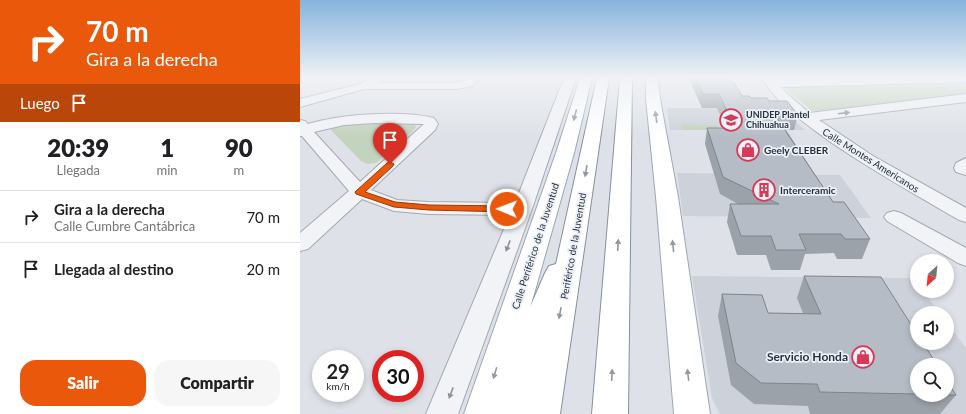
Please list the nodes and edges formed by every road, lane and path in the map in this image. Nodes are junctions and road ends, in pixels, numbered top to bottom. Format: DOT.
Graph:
graph roads {
  1 [pos="321,97"];
  2 [pos="563,97"];
  3 [pos="589,97"];
  4 [pos="594,97"];
  5 [pos="625,97"];
  6 [pos="654,97"];
  7 [pos="785,97"];
  8 [pos="966,98"];
  9 [pos="300,103"];
  10 [pos="805,118"];
  11 [pos="302,128"];
  12 [pos="966,163"];
  13 [pos="966,170"];
  14 [pos="360,192"];
  15 [pos="522,209"];
  16 [pos="966,216"];
  17 [pos="894,217"];
  18 [pos="577,224"];
  19 [pos="300,244"];
  20 [pos="966,258"];
  21 [pos="471,341"];
  22 [pos="504,342"];
  23 [pos="442,414"];
  24 [pos="482,414"];
  25 [pos="508,414"];
  26 [pos="542,414"];
  27 [pos="610,414"];
  28 [pos="692,414"];
  1 -- 9 [label="street"];
  2 -- 15 [label="street"];
  3 -- 22 [label="main road, Calle Periférico de la Juventud, one-way"];
  4 -- 18 [label="main road, Periférico de la Juventud, one-way"];
  27 -- 5 [label="main road, one-way"];
  28 -- 6 [label="main road, one-way"];
  7 -- 10 [label="street, Calle Montes Americanos"];
  10 -- 8 [label="street, one-way"];
  10 -- 16 [label="street, Calle Montes Americanos"];
  11 -- 14 [label="street"];
  11 -- 14 [label="street"];
  12 -- 13 [label="street"];
  14 -- 15 [label="street"];
  14 -- 19 [label="street"];
  15 -- 21 [label="street, one-way"];
  17 -- 20 [label="street"];
  18 -- 25 [label="main road"];
  18 -- 26 [label="main road, Periférico de la Juventud, one-way"];
  21 -- 22 [label="street"];
  21 -- 23 [label="street, one-way"];
  22 -- 24 [label="main road, Calle Periférico de la Juventud, one-way"];
}
